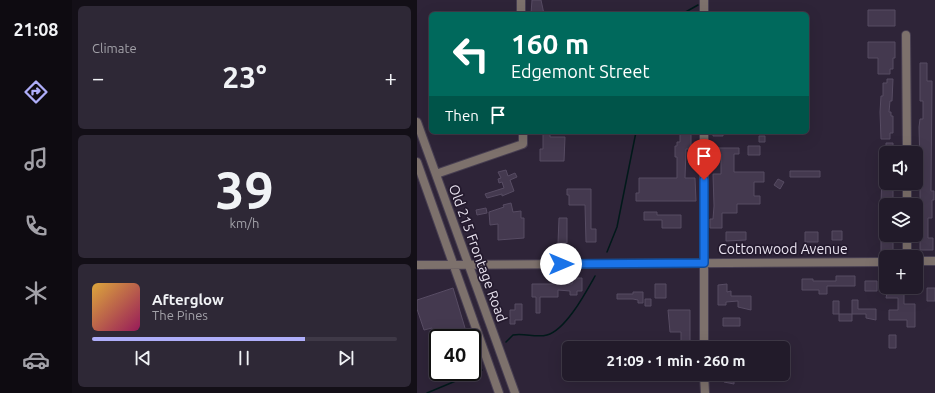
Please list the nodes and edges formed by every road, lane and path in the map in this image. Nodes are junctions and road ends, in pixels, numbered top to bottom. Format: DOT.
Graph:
graph roads {
  1 [pos="521,0"];
  2 [pos="704,0"];
  3 [pos="521,12"];
  4 [pos="704,12"];
  5 [pos="906,35"];
  6 [pos="417,122"];
  7 [pos="523,134"];
  8 [pos="704,134"];
  9 [pos="907,146"];
  10 [pos="417,162"];
  11 [pos="436,174"];
  12 [pos="923,261"];
  13 [pos="935,261"];
  14 [pos="879,262"];
  15 [pos="704,263"];
  16 [pos="468,264"];
  17 [pos="417,265"];
  18 [pos="454,265"];
  19 [pos="704,341"];
  20 [pos="704,381"];
  21 [pos="499,393"];
  22 [pos="515,393"];
  23 [pos="705,393"];
  1 -- 3 [label="street"];
  2 -- 4 [label="street"];
  5 -- 9 [label="street"];
  6 -- 11 [label="street, Old 215 Frontage Road"];
  7 -- 11 [label="street"];
  8 -- 15 [label="street"];
  10 -- 18 [label="street, Old 215 Frontage Road"];
  11 -- 16 [label="street, Old 215 Frontage Road"];
  12 -- 13 [label="street"];
  14 -- 15 [label="street, Cottonwood Avenue"];
  15 -- 16 [label="street, Cottonwood Avenue"];
  15 -- 19 [label="street"];
  16 -- 18 [label="street, Cottonwood Avenue"];
  16 -- 22 [label="street, Old 215 Frontage Road"];
  17 -- 18 [label="street, Cottonwood Avenue"];
  18 -- 21 [label="street, Old 215 Frontage Road"];
  20 -- 23 [label="street"];
}
